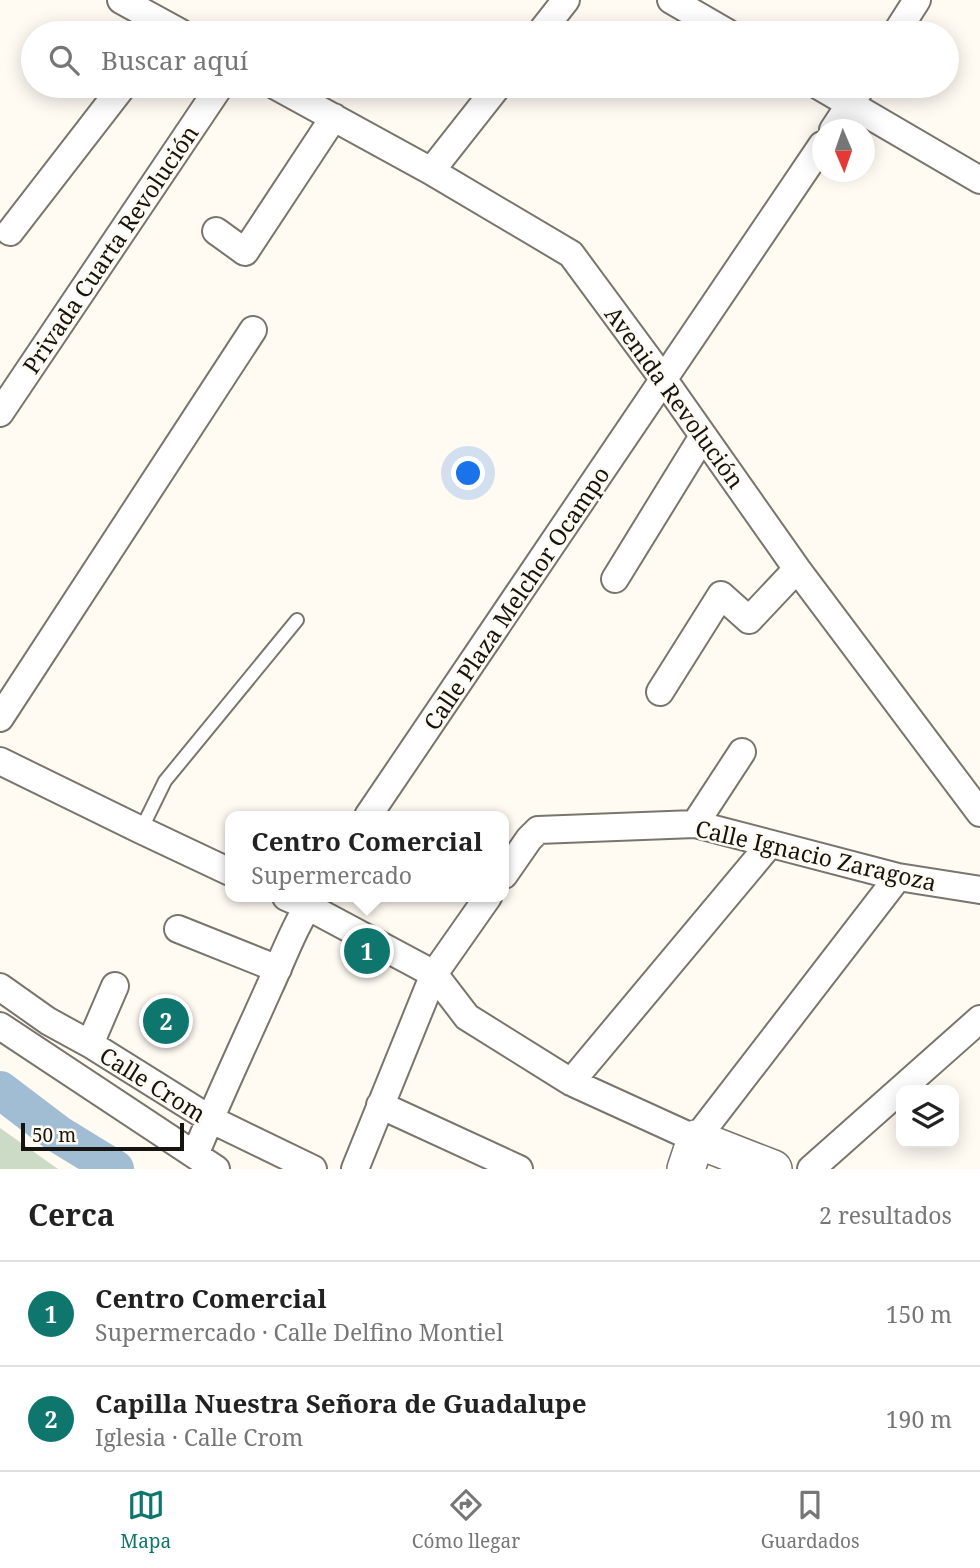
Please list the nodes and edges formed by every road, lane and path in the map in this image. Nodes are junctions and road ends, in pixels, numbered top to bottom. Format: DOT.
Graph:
graph roads {
  1 [pos="121,0"];
  2 [pos="566,0"];
  3 [pos="671,0"];
  4 [pos="917,0"];
  5 [pos="155,21"];
  6 [pos="549,21"];
  7 [pos="707,21"];
  8 [pos="903,21"];
  9 [pos="114,98"];
  10 [pos="212,98"];
  11 [pos="298,98"];
  12 [pos="489,98"];
  13 [pos="854,98"];
  14 [pos="860,98"];
  15 [pos="334,117"];
  16 [pos="840,119"];
  17 [pos="812,160"];
  18 [pos="431,171"];
  19 [pos="980,180"];
  20 [pos="216,231"];
  21 [pos="10,232"];
  22 [pos="253,330"];
  23 [pos="664,380"];
  24 [pos="0,413"];
  25 [pos="703,436"];
  26 [pos="797,569"];
  27 [pos="615,579"];
  28 [pos="297,620"];
  29 [pos="660,692"];
  30 [pos="0,718"];
  31 [pos="743,752"];
  32 [pos="0,761"];
  33 [pos="371,811"];
  34 [pos="980,813"];
  35 [pos="695,824"];
  36 [pos="141,830"];
  37 [pos="516,838"];
  38 [pos="770,844"];
  39 [pos="509,858"];
  40 [pos="225,870"];
  41 [pos="898,877"];
  42 [pos="980,890"];
  43 [pos="301,902"];
  44 [pos="306,902"];
  45 [pos="484,902"];
  46 [pos="178,929"];
  47 [pos="278,969"];
  48 [pos="434,974"];
  49 [pos="116,986"];
  50 [pos="0,987"];
  51 [pos="980,1019"];
  52 [pos="0,1026"];
  53 [pos="90,1044"];
  54 [pos="571,1082"];
  55 [pos="380,1105"];
  56 [pos="210,1119"];
  57 [pos="691,1154"];
  58 [pos="206,1162"];
  59 [pos="313,1169"];
  60 [pos="357,1169"];
  61 [pos="519,1169"];
  62 [pos="773,1169"];
  63 [pos="811,1169"];
  1 -- 5 [label="street"];
  2 -- 6 [label="street"];
  3 -- 7 [label="street"];
  4 -- 8 [label="street"];
  9 -- 21 [label="street"];
  10 -- 24 [label="street, Privada Cuarta Revolución"];
  11 -- 15 [label="street, Avenida Revolución"];
  12 -- 18 [label="street"];
  13 -- 16 [label="street"];
  14 -- 19 [label="street"];
  15 -- 18 [label="street, Avenida Revolución"];
  15 -- 20 [label="street"];
  17 -- 23 [label="street, Calle Plaza Melchor Ocampo"];
  18 -- 23 [label="street, Avenida Revolución"];
  22 -- 30 [label="street"];
  23 -- 25 [label="street, Avenida Revolución"];
  23 -- 33 [label="street, Calle Plaza Melchor Ocampo"];
  25 -- 26 [label="street, Avenida Revolución"];
  25 -- 27 [label="street"];
  26 -- 29 [label="street"];
  26 -- 34 [label="street, Avenida Revolución"];
  28 -- 36 [label="lane"];
  31 -- 35 [label="street"];
  32 -- 36 [label="street"];
  35 -- 37 [label="street, Calle Ignacio Zaragoza"];
  35 -- 38 [label="street, Calle Ignacio Zaragoza"];
  36 -- 40 [label="street"];
  37 -- 39 [label="street"];
  38 -- 41 [label="street, Calle Ignacio Zaragoza"];
  38 -- 54 [label="street"];
  41 -- 42 [label="street, Calle Ignacio Zaragoza"];
  41 -- 57 [label="street"];
  43 -- 47 [label="street"];
  44 -- 48 [label="street"];
  45 -- 48 [label="street"];
  46 -- 47 [label="street"];
  47 -- 56 [label="street"];
  48 -- 54 [label="street"];
  48 -- 55 [label="street"];
  49 -- 53 [label="street"];
  50 -- 53 [label="street, Calle Crom"];
  51 -- 63 [label="street"];
  52 -- 58 [label="street"];
  53 -- 56 [label="street, Calle Crom"];
  54 -- 57 [label="street"];
  55 -- 60 [label="street"];
  55 -- 61 [label="street"];
  56 -- 58 [label="street"];
  56 -- 59 [label="street, Calle Crom"];
  57 -- 62 [label="main road"];
}
